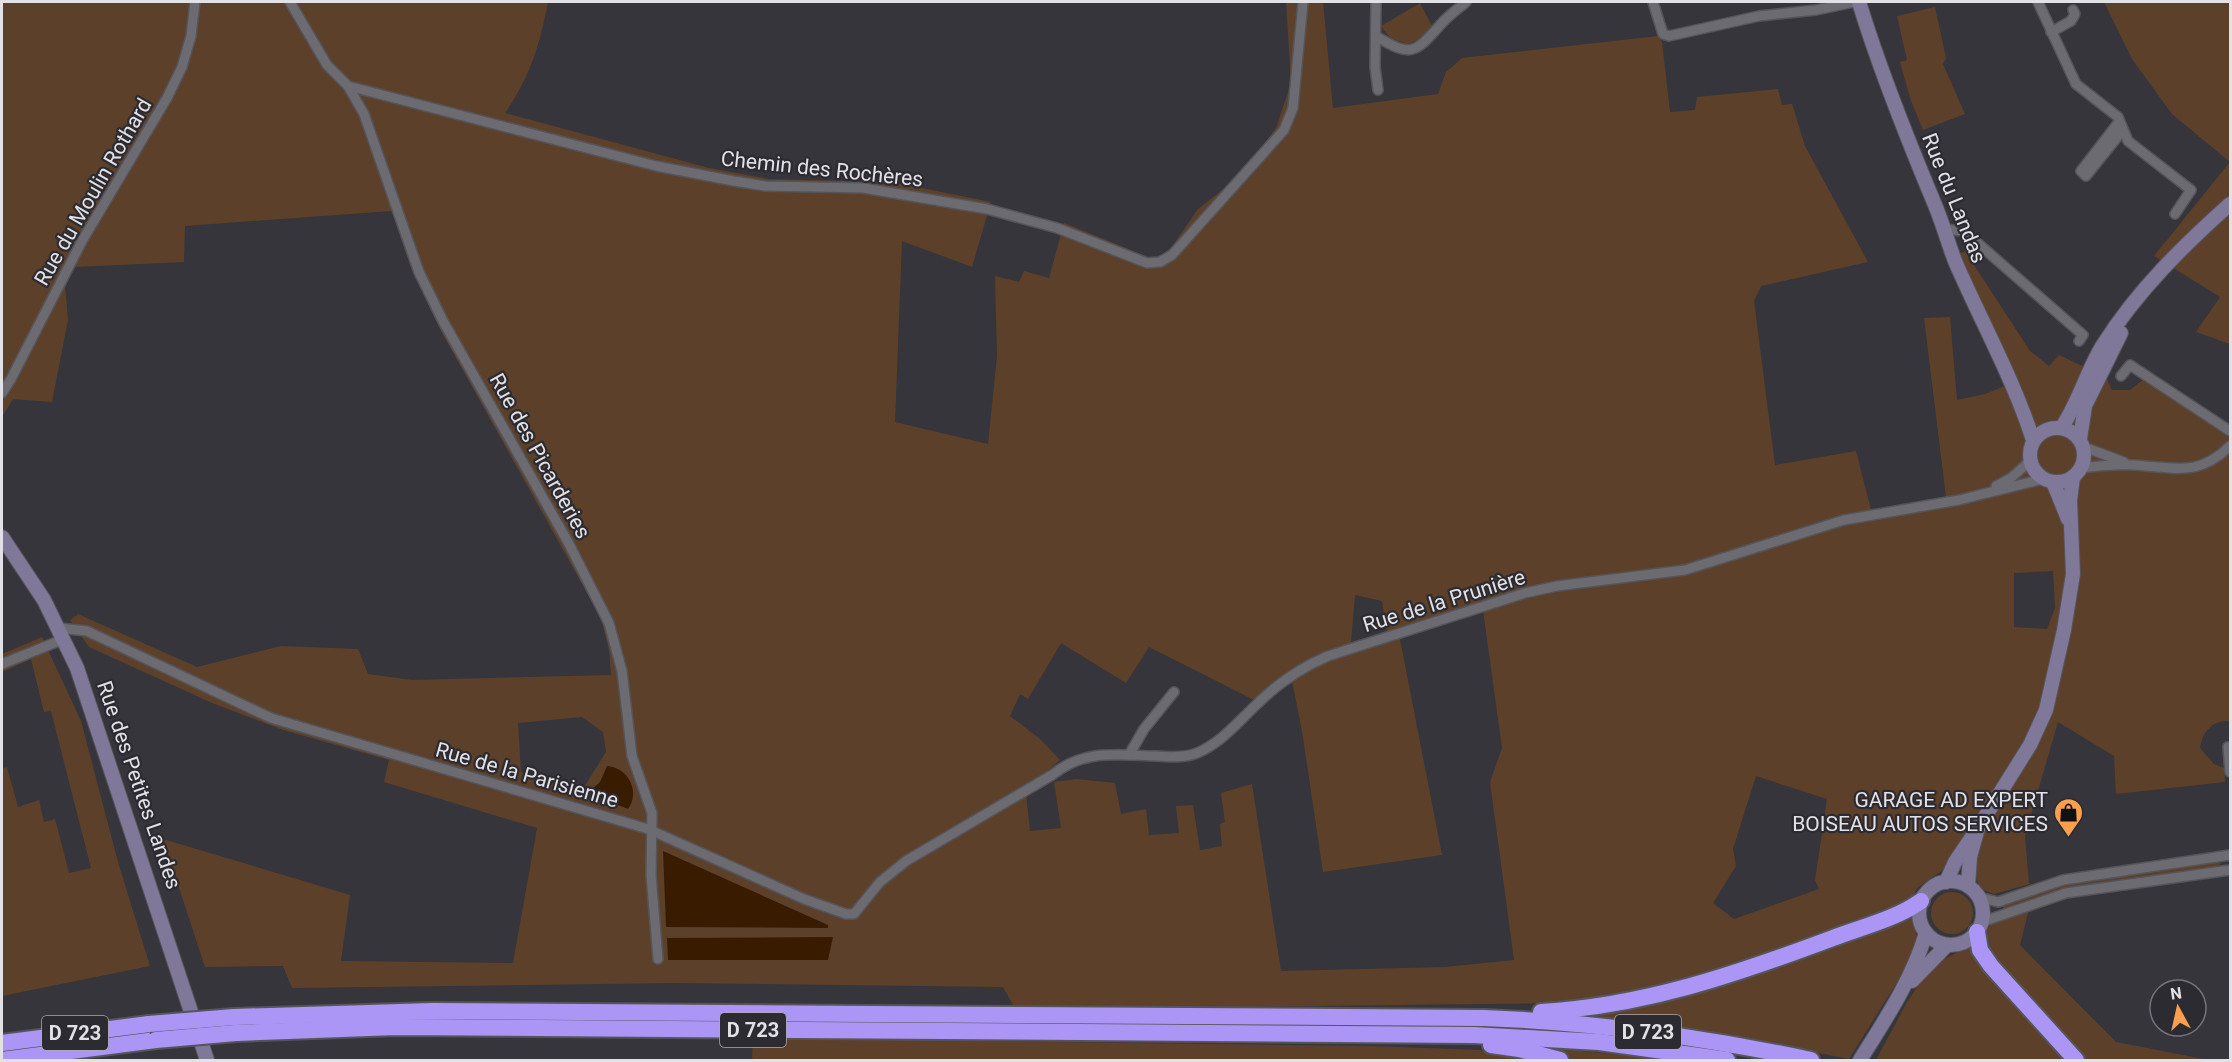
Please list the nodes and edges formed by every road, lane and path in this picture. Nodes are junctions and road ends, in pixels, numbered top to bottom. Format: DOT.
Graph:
graph roads {
  1 [pos="195,2"];
  2 [pos="290,2"];
  3 [pos="1303,2"];
  4 [pos="1376,2"];
  5 [pos="1466,2"];
  6 [pos="1653,2"];
  7 [pos="1856,2"];
  8 [pos="2038,2"];
  9 [pos="2073,10"];
  10 [pos="2051,32"];
  11 [pos="1376,36"];
  12 [pos="348,86"];
  13 [pos="1378,90"];
  14 [pos="2121,126"];
  15 [pos="2230,204"];
  16 [pos="2175,214"];
  17 [pos="1944,229"];
  18 [pos="2144,292"];
  19 [pos="2079,341"];
  20 [pos="2121,376"];
  21 [pos="2,393"];
  22 [pos="2022,406"];
  23 [pos="2056,428"];
  24 [pos="2230,431"];
  25 [pos="2033,440"];
  26 [pos="2082,443"];
  27 [pos="2230,446"];
  28 [pos="2030,460"];
  29 [pos="2132,465"];
  30 [pos="2077,473"];
  31 [pos="2048,480"];
  32 [pos="1981,494"];
  33 [pos="2070,524"];
  34 [pos="2,537"];
  35 [pos="62,633"];
  36 [pos="2,664"];
  37 [pos="1174,692"];
  38 [pos="2228,747"];
  39 [pos="1129,755"];
  40 [pos="2230,772"];
  41 [pos="961,828"];
  42 [pos="1978,828"];
  43 [pos="653,832"];
  44 [pos="2230,855"];
  45 [pos="2230,870"];
  46 [pos="1946,882"];
  47 [pos="1968,886"];
  48 [pos="1979,897"];
  49 [pos="1921,901"];
  50 [pos="1980,927"];
  51 [pos="1926,933"];
  52 [pos="1947,945"];
  53 [pos="658,958"];
  54 [pos="1902,992"];
  55 [pos="1484,1018"];
  56 [pos="235,1025"];
  57 [pos="1417,1034"];
  58 [pos="2,1043"];
  59 [pos="1862,1057"];
  60 [pos="208,1058"];
  61 [pos="2,1060"];
  62 [pos="1560,1060"];
  63 [pos="1727,1060"];
  64 [pos="1811,1060"];
  65 [pos="2076,1060"];
  1 -- 21 [label="street, Rue du Moulin Rothard"];
  2 -- 12 [label="street, Rue des Picarderies"];
  3 -- 12 [label="street, Chemin des Rochères"];
  4 -- 11 [label="street"];
  5 -- 11 [label="street"];
  6 -- 7 [label="street"];
  7 -- 17 [label="street, Rue du Landas"];
  8 -- 10 [label="street"];
  9 -- 10 [label="street"];
  10 -- 14 [label="street"];
  11 -- 13 [label="street"];
  12 -- 43 [label="street, Rue des Picarderies"];
  14 -- 14 [label="street"];
  14 -- 16 [label="street"];
  15 -- 18 [label="street"];
  17 -- 19 [label="street"];
  17 -- 22 [label="street, Rue du Landas"];
  18 -- 23 [label="street"];
  18 -- 26 [label="street"];
  20 -- 24 [label="street"];
  22 -- 23 [label="street, Rue du Landas"];
  22 -- 25 [label="street, Rue du Landas"];
  23 -- 25 [label="street"];
  23 -- 26 [label="street"];
  25 -- 28 [label="street"];
  26 -- 29 [label="street"];
  26 -- 30 [label="street"];
  27 -- 29 [label="street"];
  28 -- 31 [label="street"];
  28 -- 32 [label="street, Rue de la Prunière"];
  29 -- 30 [label="street"];
  30 -- 31 [label="street"];
  30 -- 33 [label="street"];
  31 -- 32 [label="street, Rue de la Prunière"];
  31 -- 33 [label="street"];
  32 -- 39 [label="street, Rue de la Prunière"];
  33 -- 42 [label="street"];
  34 -- 35 [label="street, Rue des Petites Landes"];
  35 -- 36 [label="street"];
  35 -- 43 [label="street, Rue de la Parisienne"];
  35 -- 60 [label="street, Rue des Petites Landes"];
  37 -- 39 [label="street"];
  38 -- 40 [label="street"];
  39 -- 41 [label="street, Rue de la Prunière"];
  41 -- 43 [label="street, Rue de la Parisienne"];
  42 -- 46 [label="street"];
  42 -- 47 [label="street"];
  43 -- 53 [label="street, Rue des Picarderies"];
  44 -- 48 [label="street"];
  45 -- 50 [label="street"];
  46 -- 47 [label="street"];
  46 -- 49 [label="street"];
  47 -- 48 [label="street"];
  48 -- 50 [label="street"];
  49 -- 51 [label="street"];
  49 -- 55 [label="highway"];
  50 -- 52 [label="street"];
  50 -- 65 [label="highway"];
  51 -- 52 [label="street"];
  51 -- 54 [label="street"];
  52 -- 54 [label="street"];
  54 -- 59 [label="street"];
  55 -- 56 [label="highway, D 723"];
  55 -- 64 [label="highway, D 723"];
  56 -- 57 [label="highway, D 723"];
  56 -- 58 [label="highway, D 723, bridge"];
  56 -- 61 [label="highway, D 723, bridge"];
  57 -- 62 [label="highway"];
  57 -- 63 [label="highway, D 723"];
}
